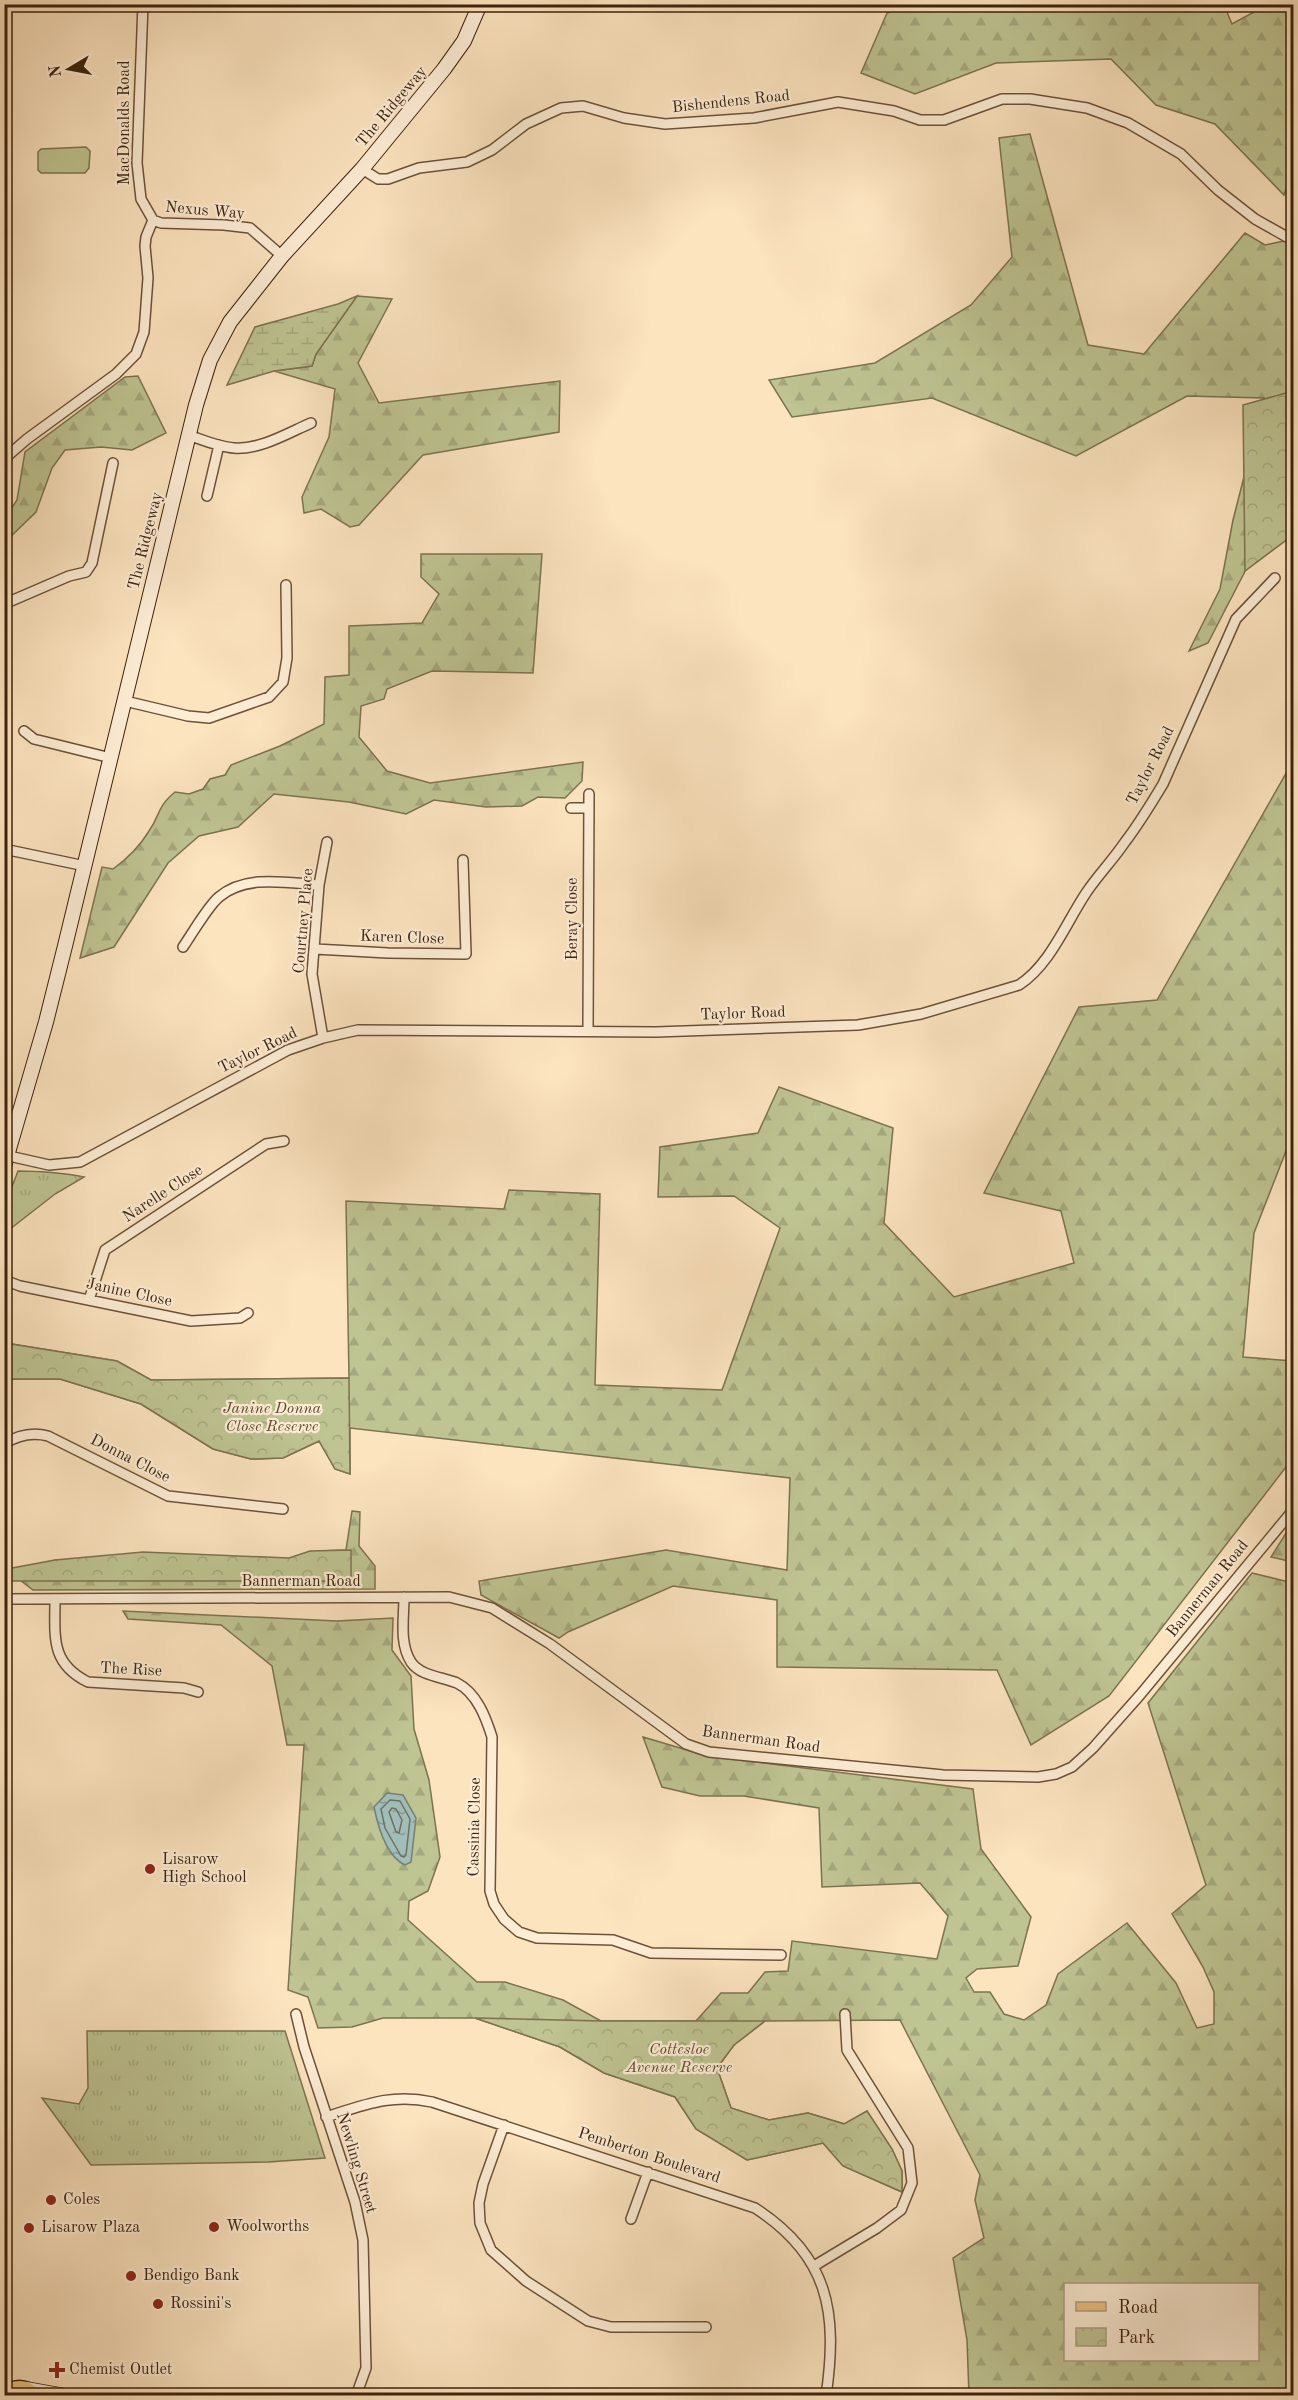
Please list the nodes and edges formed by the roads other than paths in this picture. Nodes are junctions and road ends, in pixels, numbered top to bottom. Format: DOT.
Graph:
graph roads {
  1 [pos="143,4"];
  2 [pos="480,4"];
  3 [pos="362,169"];
  4 [pos="153,220"];
  5 [pos="1293,241"];
  6 [pos="282,256"];
  7 [pos="311,423"];
  8 [pos="188,435"];
  9 [pos="219,445"];
  10 [pos="4,459"];
  11 [pos="113,463"];
  12 [pos="207,496"];
  13 [pos="1275,578"];
  14 [pos="286,585"];
  15 [pos="4,604"];
  16 [pos="125,701"];
  17 [pos="24,731"];
  18 [pos="111,758"];
  19 [pos="589,794"];
  20 [pos="571,808"];
  21 [pos="589,808"];
  22 [pos="327,842"];
  23 [pos="4,849"];
  24 [pos="463,860"];
  25 [pos="85,866"];
  26 [pos="319,885"];
  27 [pos="183,947"];
  28 [pos="315,949"];
  29 [pos="588,1030"];
  30 [pos="323,1038"];
  31 [pos="284,1141"];
  32 [pos="7,1161"];
  33 [pos="4,1280"];
  34 [pos="89,1300"];
  35 [pos="248,1313"];
  36 [pos="4,1444"];
  37 [pos="282,1509"];
  38 [pos="1293,1509"];
  39 [pos="404,1597"];
  40 [pos="4,1599"];
  41 [pos="55,1599"];
  42 [pos="198,1692"];
  43 [pos="781,1955"];
  44 [pos="296,2014"];
  45 [pos="845,2014"];
  46 [pos="326,2117"];
  47 [pos="504,2125"];
  48 [pos="648,2172"];
  49 [pos="631,2219"];
  50 [pos="814,2266"];
  51 [pos="706,2327"];
  52 [pos="4,2380"];
  53 [pos="28,2391"];
  54 [pos="5,2396"];
  55 [pos="65,2396"];
  56 [pos="356,2396"];
  57 [pos="826,2396"];
  1 -- 4 [label="street, MacDonalds Road"];
  2 -- 3 [label="street, The Ridgeway"];
  3 -- 5 [label="street, Bishendens Road"];
  3 -- 6 [label="street, The Ridgeway"];
  4 -- 6 [label="street, Nexus Way"];
  4 -- 10 [label="street"];
  6 -- 8 [label="street, The Ridgeway"];
  7 -- 9 [label="street"];
  8 -- 9 [label="street"];
  8 -- 16 [label="street, The Ridgeway"];
  9 -- 12 [label="street"];
  11 -- 15 [label="street"];
  13 -- 29 [label="street, Taylor Road"];
  14 -- 16 [label="street"];
  16 -- 18 [label="street, The Ridgeway"];
  17 -- 18 [label="street"];
  18 -- 25 [label="street, The Ridgeway"];
  19 -- 21 [label="street, Beray Close"];
  20 -- 21 [label="street"];
  21 -- 29 [label="street, Beray Close"];
  22 -- 26 [label="street, Courtney Place"];
  23 -- 25 [label="street"];
  24 -- 28 [label="street, Karen Close"];
  25 -- 32 [label="street, The Ridgeway"];
  26 -- 27 [label="street"];
  26 -- 28 [label="street, Courtney Place"];
  28 -- 30 [label="street, Courtney Place"];
  29 -- 30 [label="street, Taylor Road"];
  30 -- 32 [label="street, Taylor Road"];
  31 -- 34 [label="street, Narelle Close"];
  33 -- 34 [label="street, Janine Close"];
  34 -- 35 [label="street, Janine Close"];
  36 -- 37 [label="street, Donna Close"];
  38 -- 39 [label="street, Bannerman Road"];
  39 -- 41 [label="street, Bannerman Road"];
  39 -- 43 [label="street, Cassinia Close"];
  40 -- 41 [label="street, Bannerman Road"];
  41 -- 42 [label="street, The Rise"];
  44 -- 46 [label="street, Newling Street"];
  45 -- 50 [label="street"];
  46 -- 47 [label="street, Pemberton Boulevard"];
  46 -- 56 [label="street, Newling Street"];
  47 -- 48 [label="street, Pemberton Boulevard"];
  47 -- 51 [label="street"];
  48 -- 49 [label="street"];
  48 -- 50 [label="street, Pemberton Boulevard"];
  50 -- 57 [label="street, Pemberton Boulevard"];
  52 -- 53 [label="main road"];
  53 -- 54 [label="main road"];
  53 -- 55 [label="street"];
}
